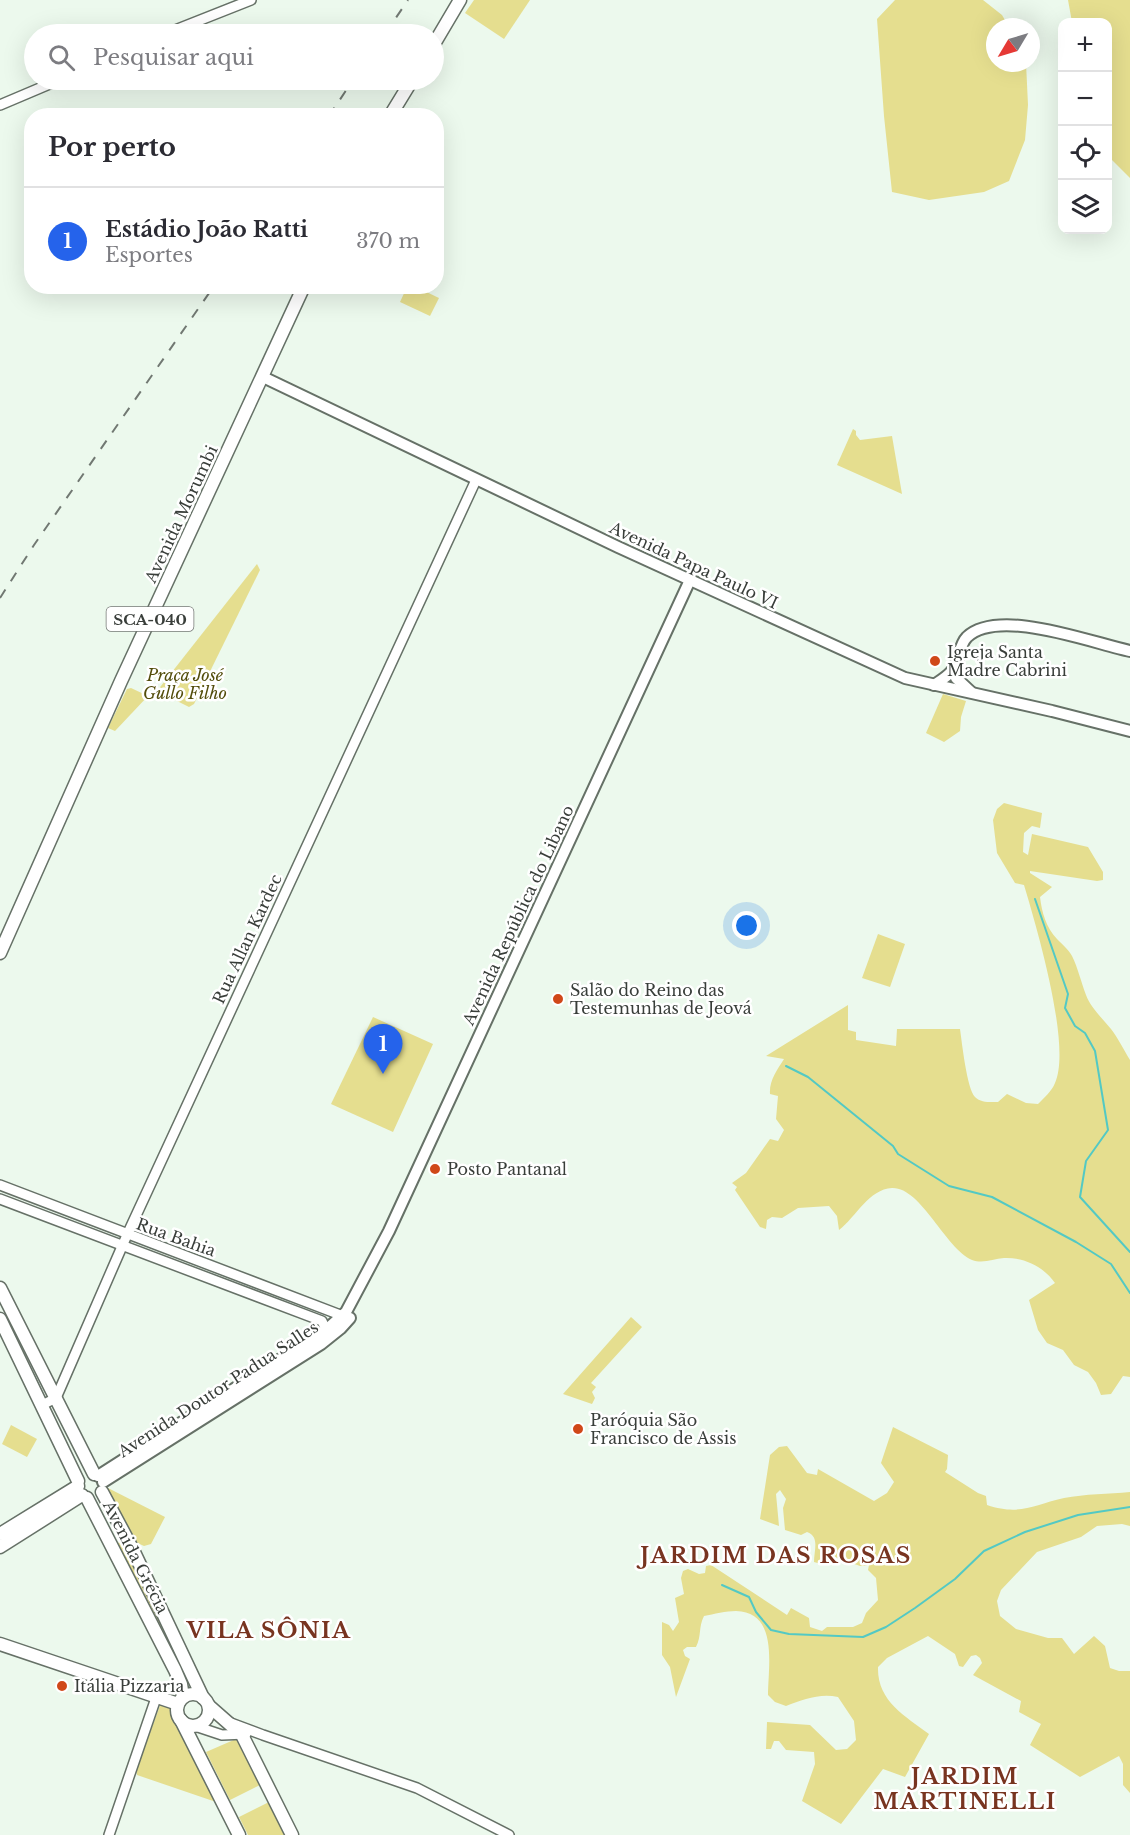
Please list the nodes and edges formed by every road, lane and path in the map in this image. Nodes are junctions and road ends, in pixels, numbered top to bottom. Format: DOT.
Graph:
graph roads {
  1 [pos="251,0"];
  2 [pos="460,0"];
  3 [pos="190,24"];
  4 [pos="444,27"];
  5 [pos="35,90"];
  6 [pos="406,90"];
  7 [pos="0,105"];
  8 [pos="395,108"];
  9 [pos="300,294"];
  10 [pos="263,377"];
  11 [pos="477,480"];
  12 [pos="690,580"];
  13 [pos="1130,651"];
  14 [pos="953,670"];
  15 [pos="934,685"];
  16 [pos="971,692"];
  17 [pos="1130,731"];
  18 [pos="0,952"];
  19 [pos="0,1185"];
  20 [pos="0,1199"];
  21 [pos="127,1235"];
  22 [pos="123,1246"];
  23 [pos="0,1288"];
  24 [pos="327,1310"];
  25 [pos="346,1318"];
  26 [pos="0,1319"];
  27 [pos="324,1326"];
  28 [pos="56,1398"];
  29 [pos="42,1405"];
  30 [pos="99,1481"];
  31 [pos="81,1490"];
  32 [pos="0,1534"];
  33 [pos="126,1536"];
  34 [pos="111,1543"];
  35 [pos="0,1547"];
  36 [pos="133,1550"];
  37 [pos="118,1558"];
  38 [pos="0,1644"];
  39 [pos="182,1653"];
  40 [pos="169,1660"];
  41 [pos="156,1698"];
  42 [pos="181,1701"];
  43 [pos="206,1702"];
  44 [pos="181,1720"];
  45 [pos="195,1726"];
  46 [pos="248,1732"];
  47 [pos="109,1835"];
  48 [pos="238,1835"];
  49 [pos="292,1835"];
  50 [pos="509,1835"];
  1 -- 3 [label="street"];
  2 -- 4 [label="main road"];
  5 -- 7 [label="street"];
  6 -- 8 [label="main road"];
  9 -- 10 [label="main road, Avenida Morumbi / SCA-040"];
  10 -- 11 [label="main road, Avenida Papa Paulo VI"];
  10 -- 18 [label="main road, Avenida Morumbi / SCA-040"];
  11 -- 12 [label="main road, Avenida Papa Paulo VI"];
  11 -- 21 [label="street, Rua Allan Kardec"];
  12 -- 15 [label="main road, Avenida Papa Paulo VI"];
  12 -- 25 [label="main road, Avenida República do Libano"];
  13 -- 14 [label="main road"];
  14 -- 15 [label="main road"];
  14 -- 16 [label="main road"];
  15 -- 16 [label="main road, Avenida Papa Paulo VI"];
  16 -- 17 [label="main road, Avenida Papa Paulo VI"];
  19 -- 21 [label="street, Rua Bahia"];
  20 -- 22 [label="street, Rua Bahia"];
  21 -- 22 [label="street, Rua Allan Kardec"];
  21 -- 24 [label="street, Rua Bahia"];
  22 -- 27 [label="street, Rua Bahia"];
  22 -- 28 [label="street, Rua Allan Kardec"];
  23 -- 28 [label="main road, Avenida Grécia"];
  24 -- 25 [label="street, Rua Bahia"];
  24 -- 27 [label="street"];
  25 -- 27 [label="main road, Avenida Doutor Padua Salles"];
  25 -- 30 [label="main road, Avenida Doutor Padua Salles"];
  26 -- 29 [label="main road, Avenida Grécia"];
  27 -- 30 [label="main road, Avenida Doutor Padua Salles"];
  28 -- 29 [label="street"];
  28 -- 30 [label="main road, Avenida Grécia"];
  29 -- 31 [label="main road, Avenida Grécia"];
  30 -- 31 [label="main road"];
  30 -- 31 [label="main road"];
  30 -- 33 [label="main road, Avenida Grécia"];
  31 -- 32 [label="main road"];
  31 -- 34 [label="main road, Avenida Grécia"];
  31 -- 35 [label="main road"];
  33 -- 34 [label="main road"];
  33 -- 36 [label="main road, Avenida Grécia"];
  34 -- 37 [label="main road, Avenida Grécia"];
  36 -- 37 [label="main road"];
  36 -- 39 [label="main road, Avenida Grécia"];
  37 -- 40 [label="main road, Avenida Grécia"];
  38 -- 41 [label="main road"];
  39 -- 40 [label="main road"];
  39 -- 43 [label="main road, Avenida Grécia"];
  40 -- 42 [label="main road, Avenida Grécia"];
  41 -- 42 [label="main road"];
  41 -- 47 [label="street"];
  42 -- 43 [label="main road"];
  42 -- 44 [label="main road"];
  43 -- 45 [label="main road"];
  43 -- 46 [label="main road"];
  44 -- 45 [label="main road"];
  44 -- 48 [label="main road"];
  45 -- 46 [label="street"];
  46 -- 49 [label="main road"];
  46 -- 50 [label="street"];
}
